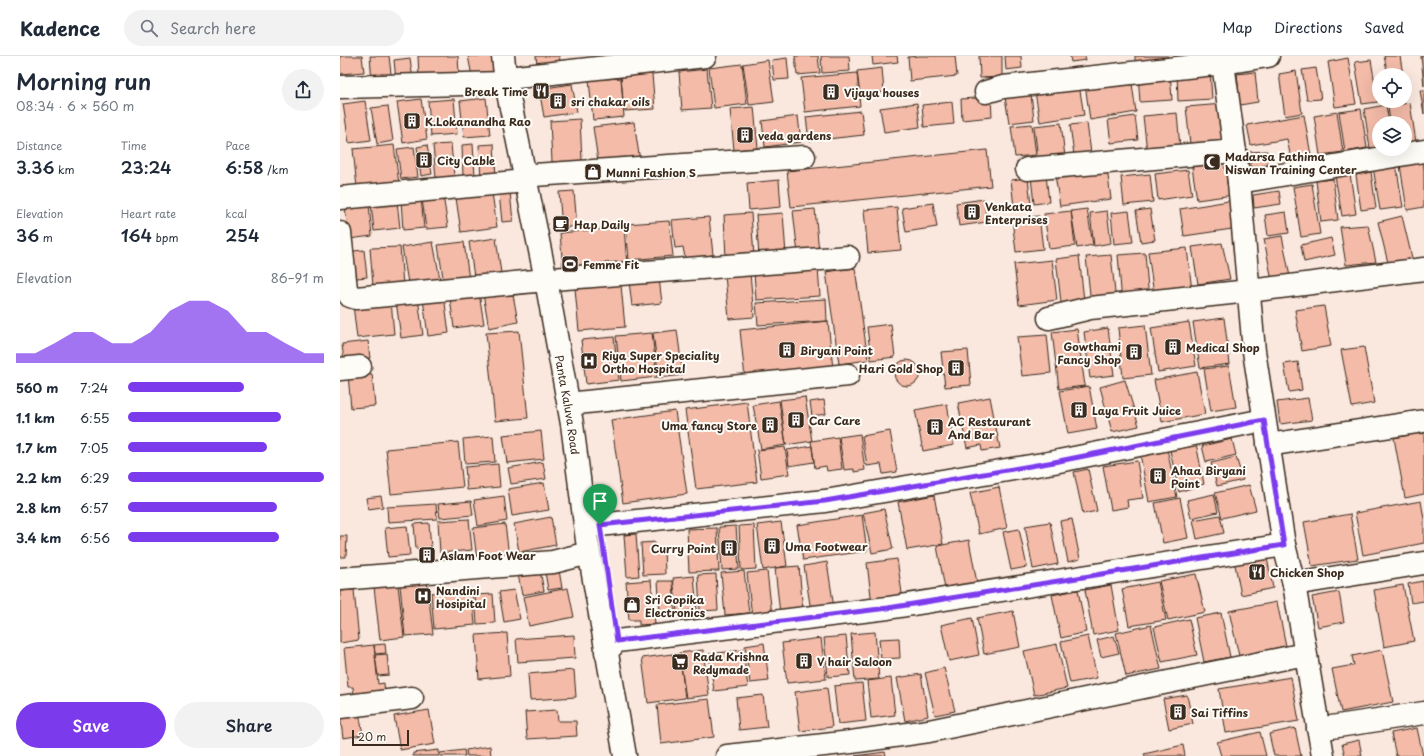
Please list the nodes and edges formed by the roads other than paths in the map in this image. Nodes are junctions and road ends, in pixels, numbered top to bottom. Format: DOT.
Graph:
graph roads {
  1 [pos="503,56"];
  2 [pos="706,56"];
  3 [pos="1268,56"];
  4 [pos="1223,63"];
  5 [pos="512,72"];
  6 [pos="340,87"];
  7 [pos="986,92"];
  8 [pos="1424,150"];
  9 [pos="1235,151"];
  10 [pos="804,157"];
  11 [pos="1027,169"];
  12 [pos="530,178"];
  13 [pos="1239,182"];
  14 [pos="340,198"];
  15 [pos="340,233"];
  16 [pos="848,257"];
  17 [pos="1424,269"];
  18 [pos="549,280"];
  19 [pos="1249,291"];
  20 [pos="1049,318"];
  21 [pos="848,375"];
  22 [pos="577,403"];
  23 [pos="1264,420"];
  24 [pos="1424,421"];
  25 [pos="1268,446"];
  26 [pos="600,525"];
  27 [pos="1284,545"];
  28 [pos="589,553"];
  29 [pos="1424,563"];
  30 [pos="340,579"];
  31 [pos="1294,584"];
  32 [pos="612,646"];
  33 [pos="1305,654"];
  34 [pos="412,698"];
  35 [pos="340,707"];
  36 [pos="1424,713"];
  37 [pos="1318,730"];
  38 [pos="625,756"];
  39 [pos="637,756"];
  40 [pos="727,756"];
  41 [pos="1323,756"];
  1 -- 5 [label="street, Panta Kaluva Road"];
  2 -- 5 [label="street"];
  3 -- 4 [label="street"];
  4 -- 7 [label="street"];
  4 -- 9 [label="street"];
  5 -- 6 [label="street"];
  5 -- 12 [label="street, Panta Kaluva Road"];
  8 -- 13 [label="street"];
  9 -- 11 [label="street"];
  9 -- 13 [label="street"];
  10 -- 12 [label="street"];
  12 -- 14 [label="street"];
  12 -- 18 [label="street, Panta Kaluva Road"];
  13 -- 19 [label="street"];
  15 -- 18 [label="street"];
  16 -- 18 [label="street"];
  17 -- 19 [label="street"];
  18 -- 22 [label="street, Panta Kaluva Road"];
  18 -- 28 [label="street, Panta Kaluva Road"];
  19 -- 20 [label="street"];
  19 -- 23 [label="street"];
  21 -- 22 [label="street"];
  22 -- 26 [label="street, Panta Kaluva Road"];
  23 -- 25 [label="street"];
  23 -- 26 [label="street"];
  24 -- 25 [label="street"];
  25 -- 27 [label="street"];
  26 -- 32 [label="street, Panta Kaluva Road"];
  27 -- 31 [label="street"];
  27 -- 32 [label="street"];
  28 -- 30 [label="street"];
  28 -- 32 [label="street, Panta Kaluva Road"];
  29 -- 31 [label="street"];
  31 -- 33 [label="street"];
  32 -- 38 [label="street, Panta Kaluva Road"];
  32 -- 39 [label="street, Panta Kaluva Road"];
  33 -- 37 [label="street"];
  33 -- 40 [label="street"];
  34 -- 35 [label="street"];
  36 -- 37 [label="street"];
  37 -- 41 [label="street"];
}
